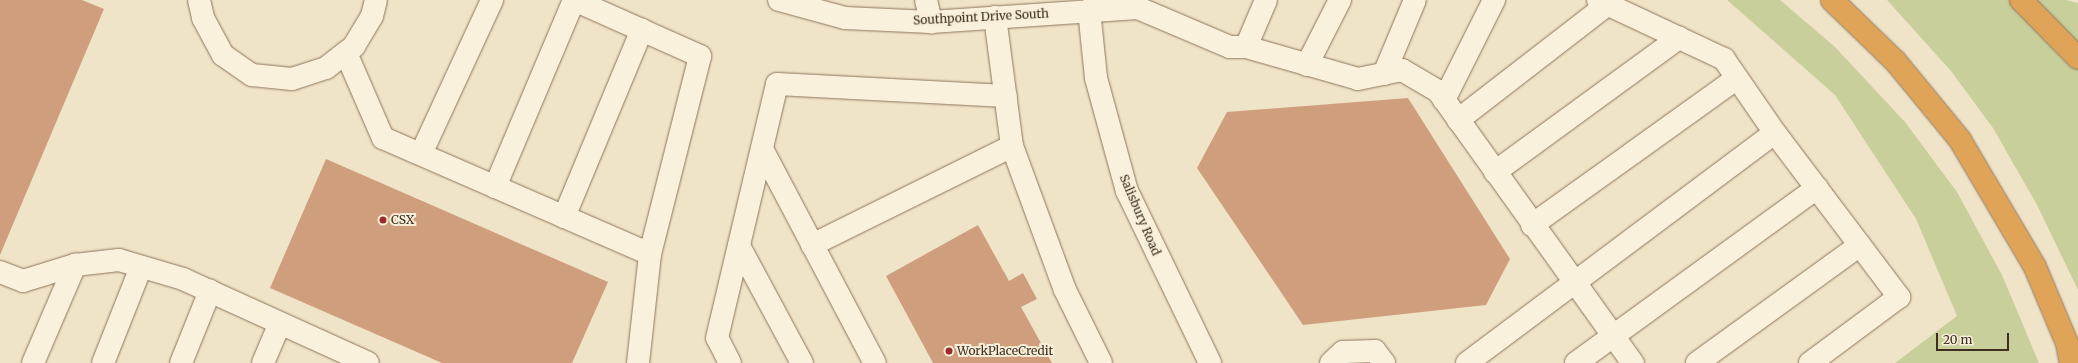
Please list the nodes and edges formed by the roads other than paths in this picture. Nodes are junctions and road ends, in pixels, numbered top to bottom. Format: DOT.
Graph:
graph roads {
  1 [pos="199,0"];
  2 [pos="376,0"];
  3 [pos="492,0"];
  4 [pos="574,0"];
  5 [pos="779,0"];
  6 [pos="926,0"];
  7 [pos="1266,0"];
  8 [pos="1340,0"];
  9 [pos="1415,0"];
  10 [pos="1494,0"];
  11 [pos="1832,0"];
  12 [pos="2021,0"];
  13 [pos="1603,2"];
  14 [pos="1089,10"];
  15 [pos="995,17"];
  16 [pos="931,22"];
  17 [pos="642,30"];
  18 [pos="1679,38"];
  19 [pos="1246,47"];
  20 [pos="346,53"];
  21 [pos="2078,58"];
  22 [pos="1307,65"];
  23 [pos="1384,74"];
  24 [pos="1737,78"];
  25 [pos="1006,96"];
  26 [pos="1444,100"];
  27 [pos="1458,120"];
  28 [pos="1775,133"];
  29 [pos="1012,146"];
  30 [pos="762,149"];
  31 [pos="421,154"];
  32 [pos="1494,172"];
  33 [pos="495,187"];
  34 [pos="1817,188"];
  35 [pos="564,217"];
  36 [pos="1532,225"];
  37 [pos="812,245"];
  38 [pos="1860,245"];
  39 [pos="739,246"];
  40 [pos="650,254"];
  41 [pos="75,265"];
  42 [pos="142,267"];
  43 [pos="0,272"];
  44 [pos="1573,283"];
  45 [pos="210,291"];
  46 [pos="280,323"];
  47 [pos="1613,336"];
  48 [pos="354,360"];
  49 [pos="33,363"];
  50 [pos="103,363"];
  51 [pos="181,363"];
  52 [pos="263,363"];
  53 [pos="638,363"];
  54 [pos="730,363"];
  55 [pos="802,363"];
  56 [pos="874,363"];
  57 [pos="1101,363"];
  58 [pos="1210,363"];
  59 [pos="1331,363"];
  60 [pos="1384,363"];
  61 [pos="1467,363"];
  62 [pos="1576,363"];
  63 [pos="1633,363"];
  64 [pos="1697,363"];
  65 [pos="1810,363"];
  66 [pos="2071,363"];
  1 -- 20 [label="street"];
  2 -- 20 [label="street"];
  3 -- 31 [label="street"];
  4 -- 17 [label="street"];
  4 -- 33 [label="street"];
  5 -- 16 [label="street, Southpoint Drive South"];
  6 -- 16 [label="street"];
  7 -- 19 [label="street"];
  8 -- 22 [label="street"];
  9 -- 23 [label="street"];
  10 -- 26 [label="street"];
  11 -- 66 [label="highway"];
  12 -- 21 [label="highway"];
  13 -- 18 [label="street"];
  13 -- 27 [label="street"];
  14 -- 15 [label="street, Southpoint Drive South"];
  14 -- 19 [label="street, Southpoint Drive South"];
  14 -- 58 [label="street, Salisbury Road"];
  15 -- 16 [label="street, Southpoint Drive South"];
  15 -- 25 [label="street"];
  17 -- 35 [label="street"];
  17 -- 40 [label="street"];
  18 -- 24 [label="street"];
  18 -- 32 [label="street"];
  19 -- 22 [label="street, Southpoint Drive South"];
  20 -- 31 [label="street"];
  22 -- 23 [label="street, Southpoint Drive South"];
  23 -- 26 [label="street, Southpoint Drive South"];
  24 -- 28 [label="street"];
  24 -- 36 [label="street"];
  25 -- 29 [label="street"];
  25 -- 30 [label="street"];
  26 -- 27 [label="street, Southpoint Drive South"];
  27 -- 32 [label="street, Southpoint Drive South"];
  28 -- 34 [label="street"];
  28 -- 44 [label="street"];
  29 -- 37 [label="street"];
  29 -- 57 [label="street"];
  30 -- 37 [label="street"];
  30 -- 39 [label="street"];
  31 -- 33 [label="street"];
  32 -- 36 [label="street, Southpoint Drive South"];
  33 -- 35 [label="street"];
  34 -- 38 [label="street"];
  34 -- 47 [label="street"];
  35 -- 40 [label="street"];
  36 -- 44 [label="street, Southpoint Drive South"];
  37 -- 56 [label="street"];
  38 -- 64 [label="street"];
  38 -- 65 [label="street"];
  39 -- 54 [label="street"];
  39 -- 55 [label="street"];
  40 -- 53 [label="street"];
  41 -- 42 [label="street"];
  41 -- 43 [label="street"];
  41 -- 49 [label="street"];
  42 -- 45 [label="street"];
  42 -- 50 [label="street"];
  44 -- 47 [label="street, Southpoint Drive South"];
  44 -- 61 [label="street"];
  45 -- 46 [label="street"];
  45 -- 51 [label="street"];
  46 -- 48 [label="street"];
  46 -- 52 [label="street"];
  47 -- 62 [label="street"];
  47 -- 63 [label="street, Southpoint Drive South"];
  59 -- 60 [label="street"];
}
